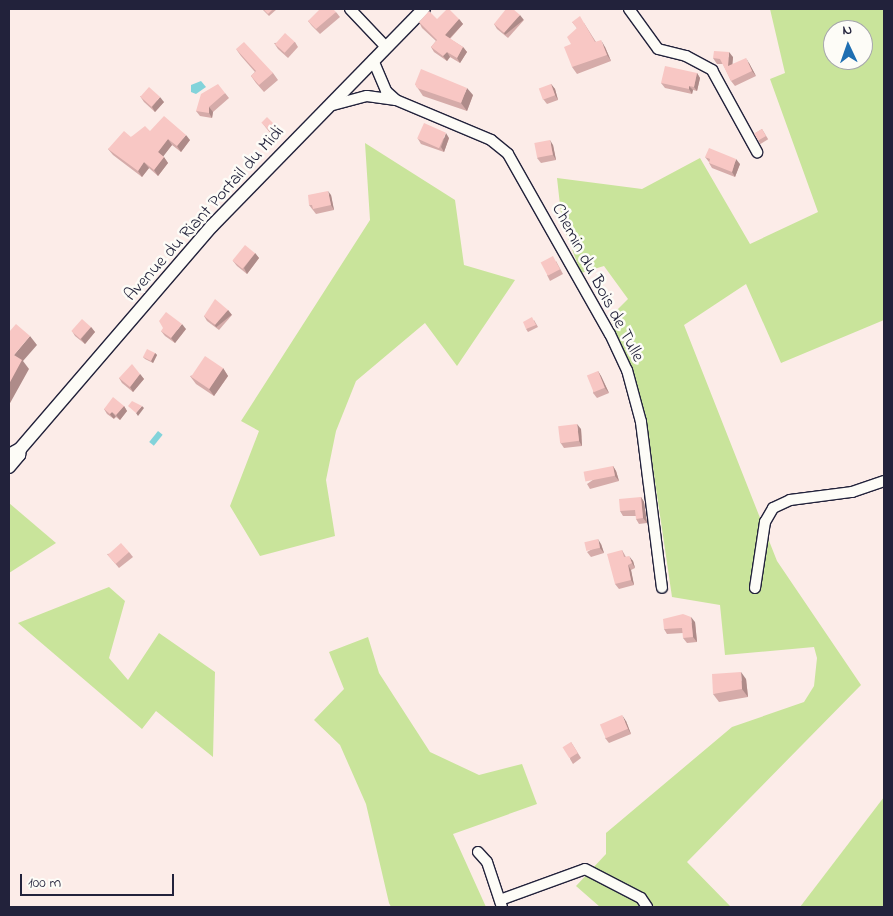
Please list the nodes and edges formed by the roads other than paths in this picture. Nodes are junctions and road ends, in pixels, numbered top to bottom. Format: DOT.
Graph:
graph roads {
  1 [pos="350,9"];
  2 [pos="424,9"];
  3 [pos="628,9"];
  4 [pos="386,47"];
  5 [pos="373,60"];
  6 [pos="396,100"];
  7 [pos="327,107"];
  8 [pos="757,152"];
  9 [pos="14,452"];
  10 [pos="9,467"];
  11 [pos="884,481"];
  12 [pos="662,588"];
  13 [pos="755,588"];
  14 [pos="478,852"];
  15 [pos="501,904"];
  16 [pos="647,907"];
  1 -- 4 [label="street"];
  2 -- 4 [label="main road, Avenue du Riant Portail du Midi"];
  3 -- 8 [label="street"];
  4 -- 5 [label="main road, Avenue du Riant Portail du Midi"];
  5 -- 6 [label="street"];
  5 -- 7 [label="main road, Avenue du Riant Portail du Midi"];
  6 -- 7 [label="street, Chemin du Bois de Tulle"];
  6 -- 12 [label="street, Chemin du Bois de Tulle"];
  7 -- 9 [label="main road, Avenue du Riant Portail du Midi"];
  9 -- 10 [label="main road, Avenue du Riant Portail du Midi"];
  11 -- 13 [label="street"];
  14 -- 15 [label="street"];
  15 -- 16 [label="street"];
}
